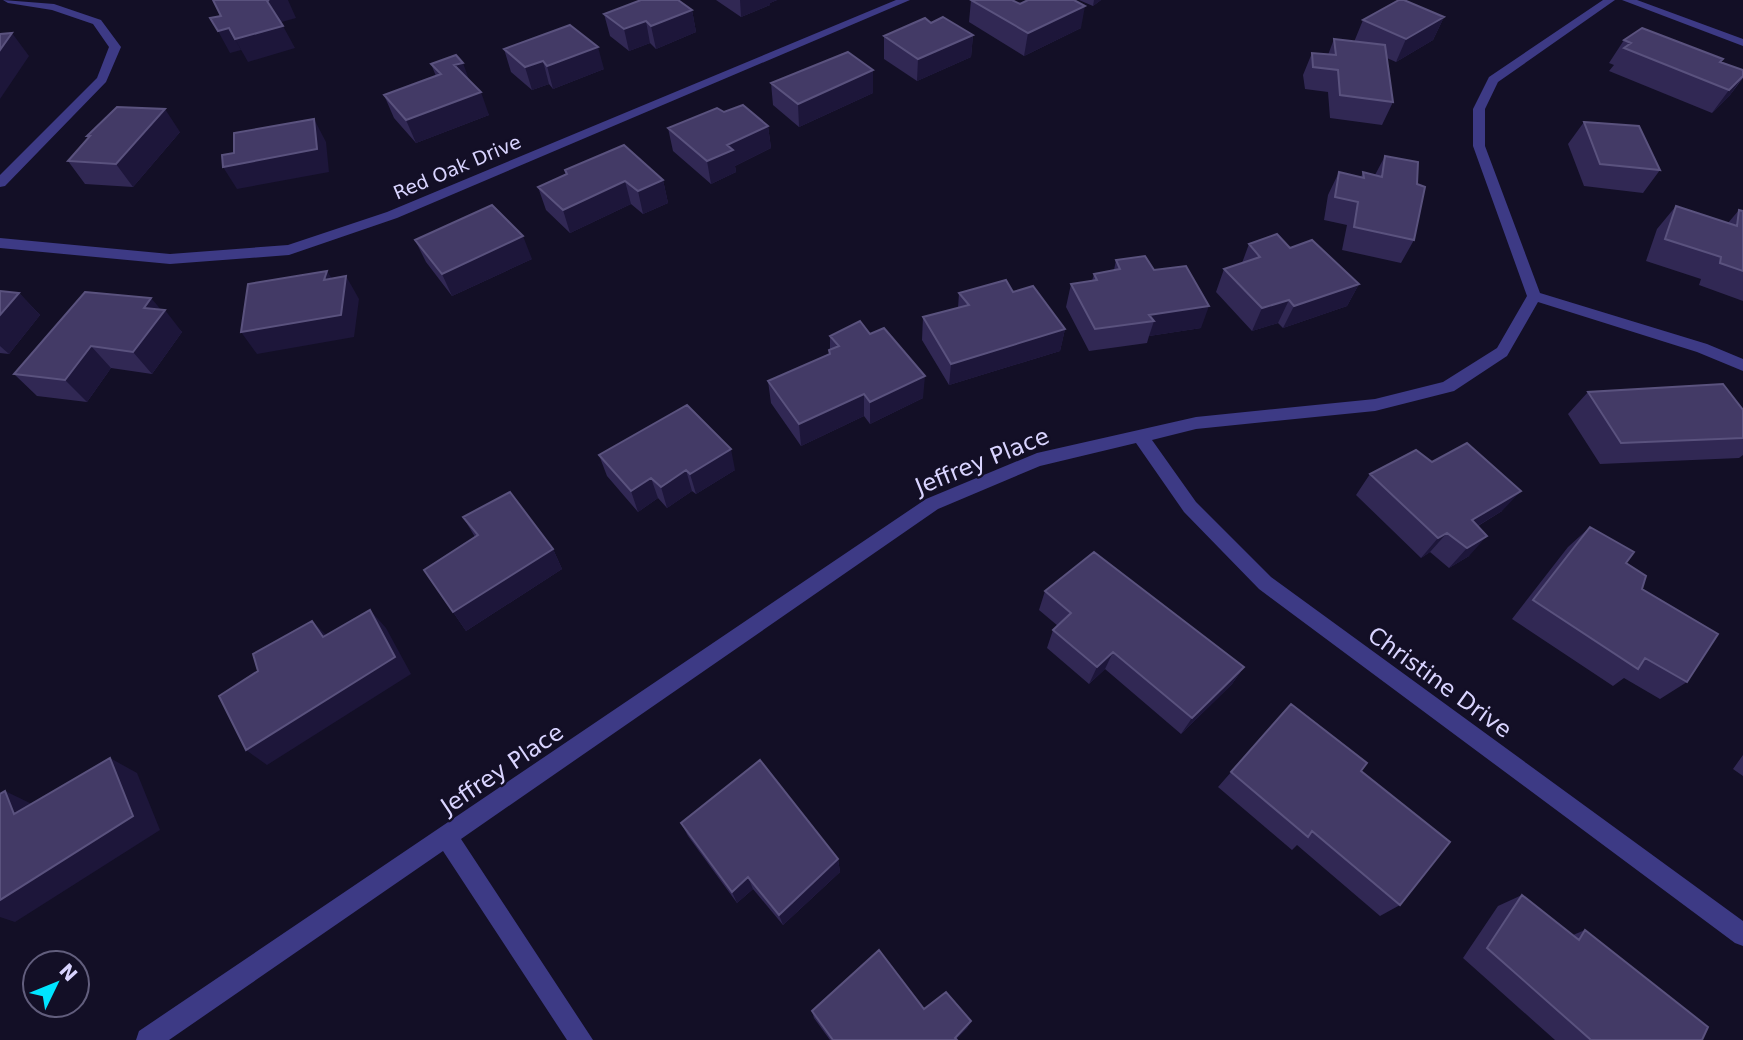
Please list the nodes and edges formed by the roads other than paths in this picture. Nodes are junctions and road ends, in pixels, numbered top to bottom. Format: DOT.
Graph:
graph roads {
  1 [pos="8,0"];
  2 [pos="905,0"];
  3 [pos="1610,0"];
  4 [pos="1628,0"];
  5 [pos="1743,43"];
  6 [pos="0,183"];
  7 [pos="0,243"];
  8 [pos="1534,296"];
  9 [pos="1743,365"];
  10 [pos="1140,436"];
  11 [pos="446,836"];
  12 [pos="1743,935"];
  13 [pos="148,1040"];
  14 [pos="581,1040"];
  1 -- 6 [label="street"];
  2 -- 7 [label="street, Red Oak Drive"];
  3 -- 8 [label="street"];
  4 -- 5 [label="street"];
  8 -- 9 [label="street"];
  8 -- 10 [label="street, Jeffrey Place"];
  10 -- 11 [label="street, Jeffrey Place"];
  10 -- 12 [label="street, Christine Drive"];
  11 -- 13 [label="street, Jeffrey Place"];
  11 -- 14 [label="street"];
}
